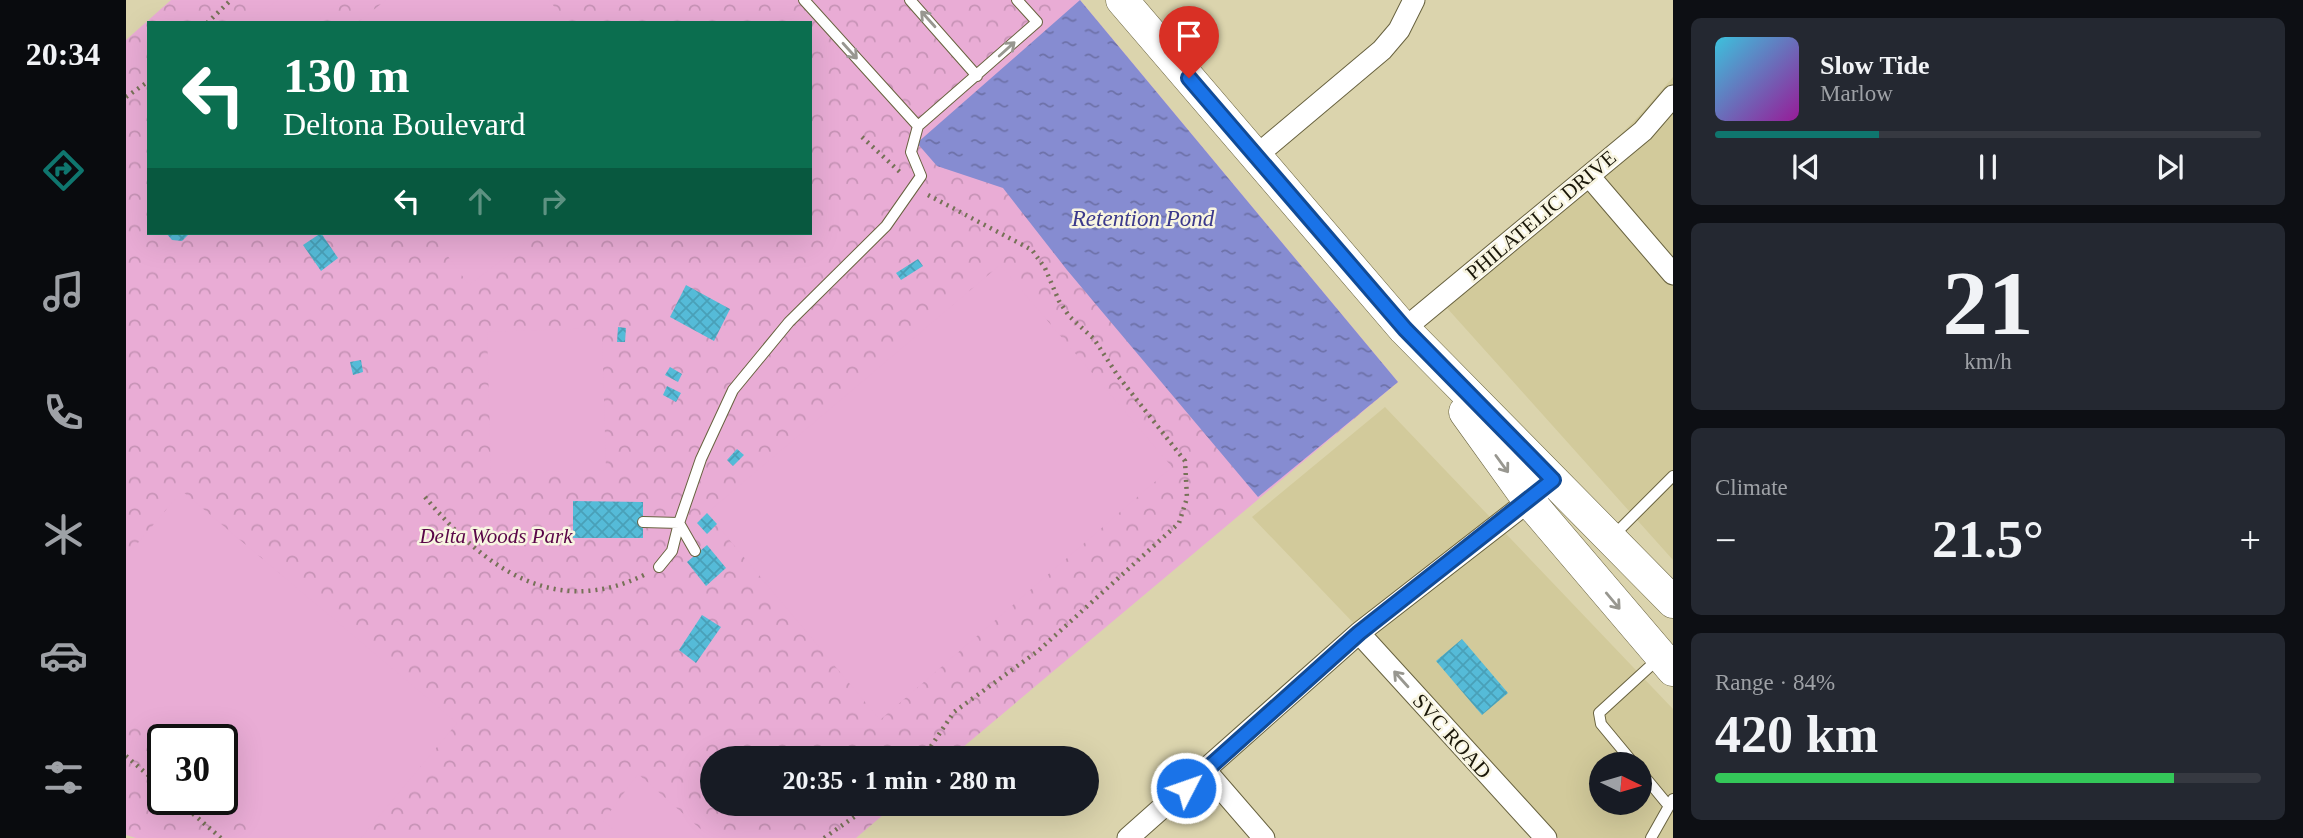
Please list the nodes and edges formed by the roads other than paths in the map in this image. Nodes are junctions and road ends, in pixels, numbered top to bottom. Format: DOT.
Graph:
graph roads {
  1 [pos="804,0"];
  2 [pos="910,0"];
  3 [pos="1017,0"];
  4 [pos="1122,0"];
  5 [pos="1414,0"];
  6 [pos="977,75"];
  7 [pos="1673,96"];
  8 [pos="918,126"];
  9 [pos="1256,156"];
  10 [pos="1589,176"];
  11 [pos="1673,274"];
  12 [pos="1405,329"];
  13 [pos="1673,476"];
  14 [pos="1553,480"];
  15 [pos="1529,501"];
  16 [pos="643,522"];
  17 [pos="679,523"];
  18 [pos="1611,538"];
  19 [pos="695,551"];
  20 [pos="659,567"];
  21 [pos="1673,602"];
  22 [pos="1359,633"];
  23 [pos="1668,662"];
  24 [pos="1624,752"];
  25 [pos="1206,771"];
  26 [pos="1652,783"];
  27 [pos="1670,802"];
  28 [pos="1128,838"];
  29 [pos="1264,838"];
  30 [pos="1545,838"];
  31 [pos="1651,838"];
  1 -- 8 [label="lane, one-way"];
  6 -- 2 [label="lane, one-way"];
  6 -- 3 [label="lane, one-way"];
  4 -- 9 [label="main road"];
  5 -- 9 [label="street"];
  6 -- 8 [label="lane"];
  7 -- 10 [label="street, PHILATELIC DRIVE"];
  8 -- 17 [label="lane"];
  9 -- 12 [label="main road"];
  10 -- 11 [label="street"];
  10 -- 12 [label="street, PHILATELIC DRIVE"];
  12 -- 14 [label="main road"];
  12 -- 15 [label="main road, one-way"];
  13 -- 18 [label="lane"];
  14 -- 15 [label="street"];
  14 -- 18 [label="main road"];
  15 -- 22 [label="street"];
  15 -- 23 [label="main road, one-way"];
  16 -- 17 [label="lane"];
  17 -- 19 [label="lane"];
  17 -- 20 [label="lane"];
  18 -- 21 [label="main road"];
  22 -- 25 [label="street"];
  30 -- 22 [label="street, SVC ROAD, one-way"];
  23 -- 24 [label="lane"];
  25 -- 28 [label="street"];
  25 -- 29 [label="street"];
  26 -- 27 [label="lane"];
  27 -- 31 [label="lane"];
}
